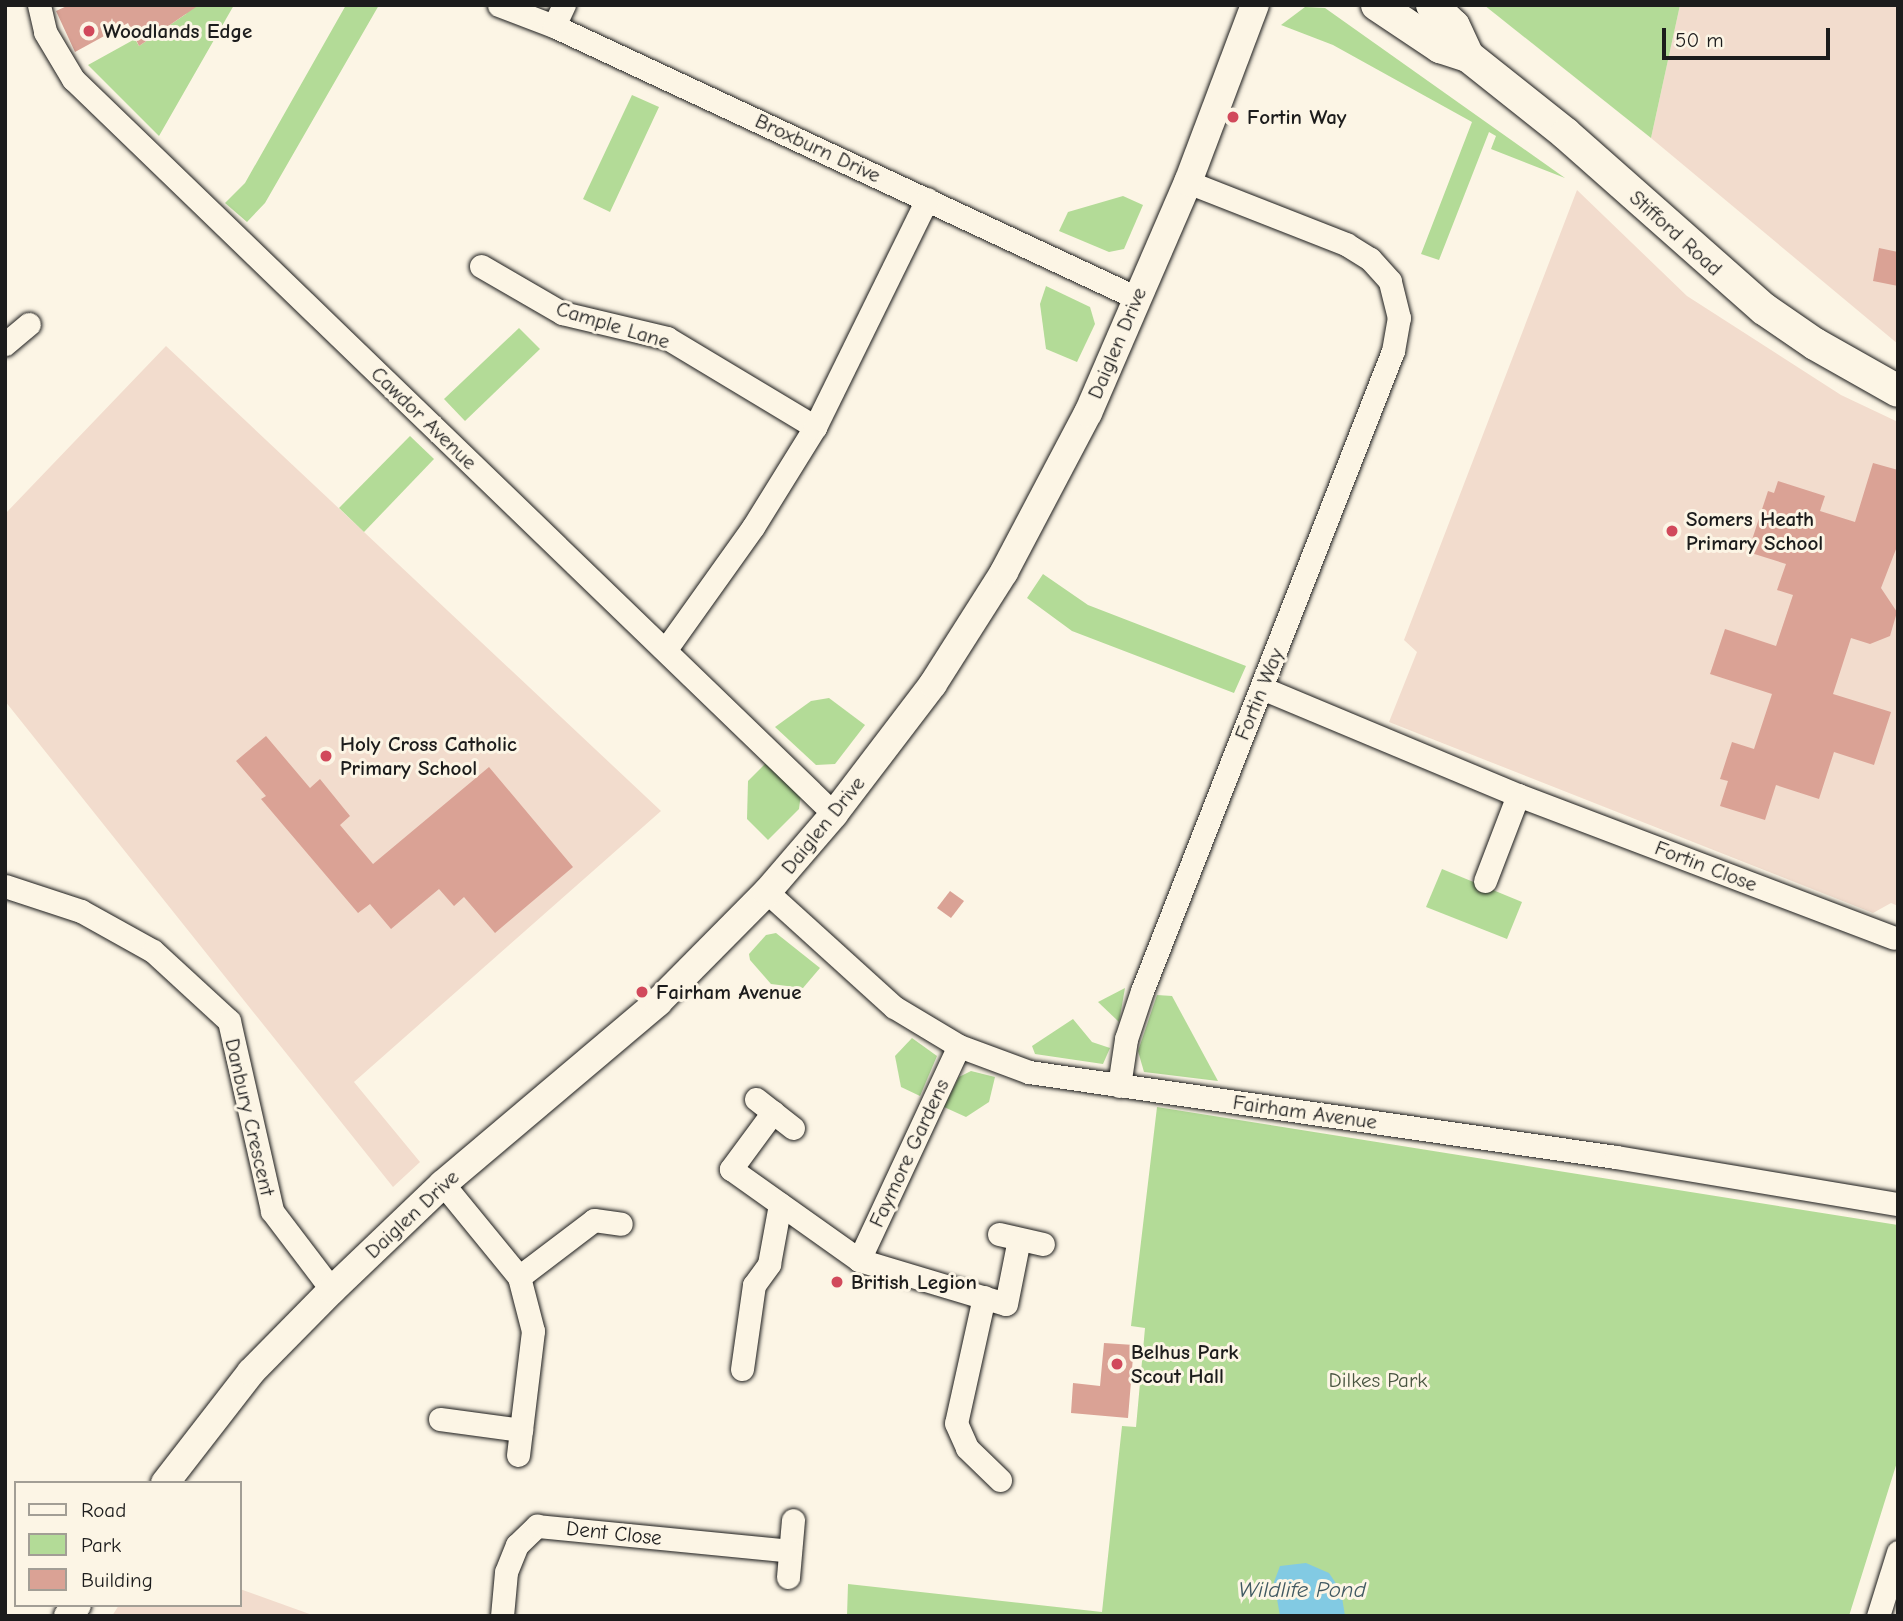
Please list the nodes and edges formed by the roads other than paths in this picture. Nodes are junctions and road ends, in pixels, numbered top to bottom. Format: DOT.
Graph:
graph roads {
  1 [pos="39,5"];
  2 [pos="499,5"];
  3 [pos="1255,5"];
  4 [pos="1377,5"];
  5 [pos="1432,5"];
  6 [pos="559,15"];
  7 [pos="1468,56"];
  8 [pos="1188,182"];
  9 [pos="927,199"];
  10 [pos="481,266"];
  11 [pos="1135,298"];
  12 [pos="29,324"];
  13 [pos="5,344"];
  14 [pos="1898,390"];
  15 [pos="815,427"];
  16 [pos="666,649"];
  17 [pos="1262,688"];
  18 [pos="1518,795"];
  19 [pos="834,814"];
  20 [pos="1485,881"];
  21 [pos="5,886"];
  22 [pos="767,892"];
  23 [pos="1894,938"];
  24 [pos="959,1046"];
  25 [pos="1119,1086"];
  26 [pos="793,1128"];
  27 [pos="443,1184"];
  28 [pos="780,1204"];
  29 [pos="1898,1204"];
  30 [pos="621,1224"];
  31 [pos="1044,1244"];
  32 [pos="859,1260"];
  33 [pos="519,1277"];
  34 [pos="332,1290"];
  35 [pos="984,1297"];
  36 [pos="742,1369"];
  37 [pos="440,1419"];
  38 [pos="521,1430"];
  39 [pos="518,1455"];
  40 [pos="1000,1480"];
  41 [pos="167,1481"];
  42 [pos="793,1520"];
  43 [pos="790,1550"];
  44 [pos="1898,1552"];
  45 [pos="788,1577"];
  46 [pos="1894,1580"];
  47 [pos="502,1616"];
  48 [pos="1878,1616"];
  1 -- 16 [label="street, Cawdor Avenue"];
  2 -- 6 [label="street, Broxburn Drive"];
  3 -- 8 [label="street, Daiglen Drive"];
  4 -- 7 [label="main road, Stifford Road"];
  5 -- 7 [label="main road, Stifford Road"];
  6 -- 9 [label="street, Broxburn Drive"];
  7 -- 14 [label="main road, Stifford Road"];
  8 -- 11 [label="street, Daiglen Drive"];
  8 -- 17 [label="street, Fortin Way"];
  9 -- 11 [label="street, Broxburn Drive"];
  9 -- 15 [label="street"];
  10 -- 15 [label="street, Cample Lane"];
  11 -- 19 [label="street, Daiglen Drive"];
  12 -- 13 [label="street"];
  15 -- 16 [label="street"];
  16 -- 19 [label="street, Cawdor Avenue"];
  17 -- 18 [label="street, Fortin Close"];
  17 -- 25 [label="street, Fortin Way"];
  18 -- 20 [label="street"];
  18 -- 23 [label="street, Fortin Close"];
  19 -- 22 [label="street, Daiglen Drive"];
  21 -- 34 [label="street, Danbury Crescent"];
  22 -- 24 [label="street, Fairham Avenue"];
  22 -- 27 [label="street, Daiglen Drive"];
  24 -- 25 [label="street, Fairham Avenue"];
  24 -- 32 [label="street, Faymore Gardens"];
  25 -- 29 [label="street, Fairham Avenue"];
  26 -- 28 [label="street"];
  27 -- 33 [label="street"];
  27 -- 34 [label="street, Daiglen Drive"];
  28 -- 32 [label="street"];
  28 -- 36 [label="street"];
  30 -- 33 [label="street"];
  31 -- 35 [label="street"];
  32 -- 35 [label="street"];
  33 -- 38 [label="street"];
  34 -- 41 [label="street, Daiglen Drive"];
  35 -- 40 [label="street"];
  37 -- 38 [label="street"];
  38 -- 39 [label="street"];
  42 -- 43 [label="street"];
  43 -- 45 [label="street"];
  43 -- 47 [label="street, Dent Close"];
  44 -- 46 [label="street"];
  46 -- 48 [label="street"];
}
